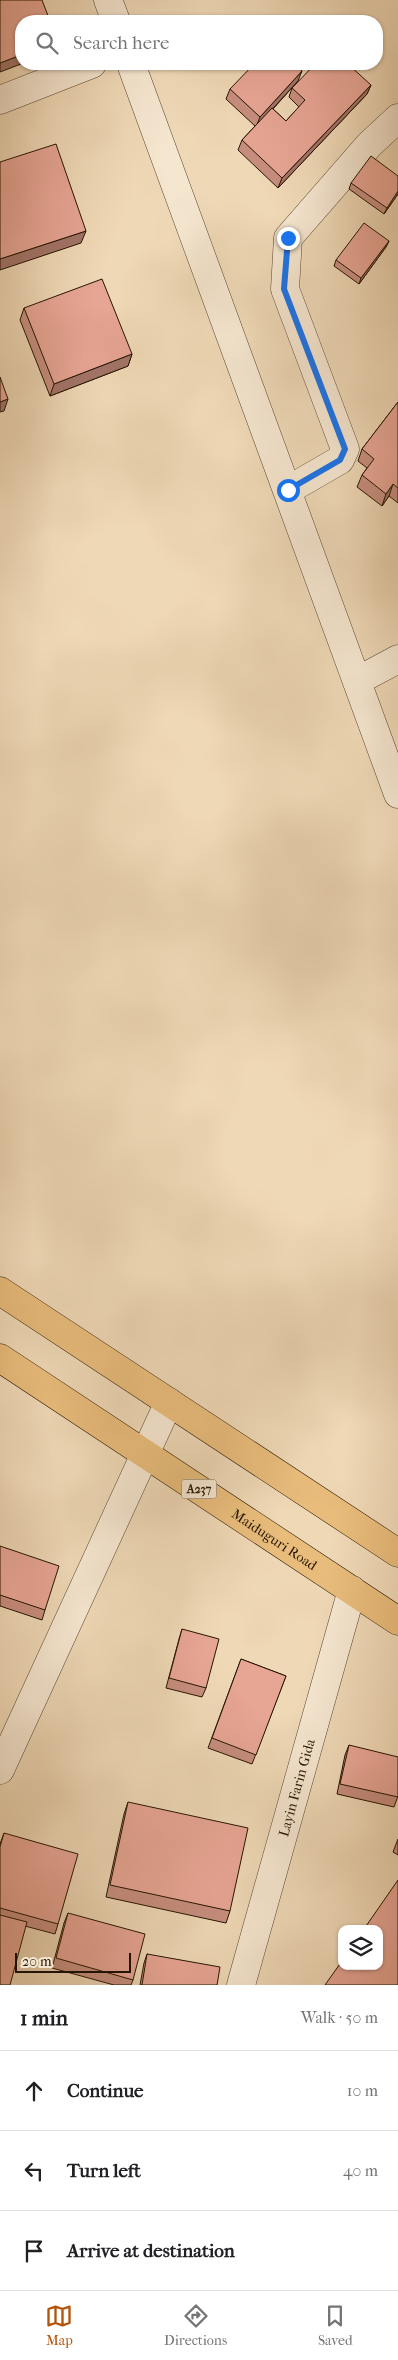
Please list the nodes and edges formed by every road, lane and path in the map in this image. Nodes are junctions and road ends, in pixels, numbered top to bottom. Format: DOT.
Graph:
graph roads {
  1 [pos="108,0"];
  2 [pos="114,15"];
  3 [pos="77,70"];
  4 [pos="133,70"];
  5 [pos="0,100"];
  6 [pos="398,118"];
  7 [pos="288,490"];
  8 [pos="398,659"];
  9 [pos="357,681"];
  10 [pos="398,794"];
  11 [pos="0,1291"];
  12 [pos="0,1358"];
  13 [pos="169,1402"];
  14 [pos="146,1454"];
  15 [pos="398,1553"];
  16 [pos="352,1590"];
  17 [pos="398,1621"];
  18 [pos="0,1770"];
  19 [pos="241,1985"];
  1 -- 2 [label="street"];
  3 -- 5 [label="street"];
  4 -- 7 [label="street"];
  6 -- 7 [label="street"];
  7 -- 9 [label="street"];
  8 -- 9 [label="street"];
  9 -- 10 [label="street"];
  11 -- 13 [label="highway"];
  12 -- 14 [label="highway, Maiduguri Road / A237"];
  13 -- 14 [label="street"];
  13 -- 15 [label="highway"];
  14 -- 16 [label="highway, Maiduguri Road / A237"];
  14 -- 18 [label="street"];
  16 -- 17 [label="highway, Maiduguri Road / A237"];
  16 -- 19 [label="street, Layin Farin Gida"];
}
